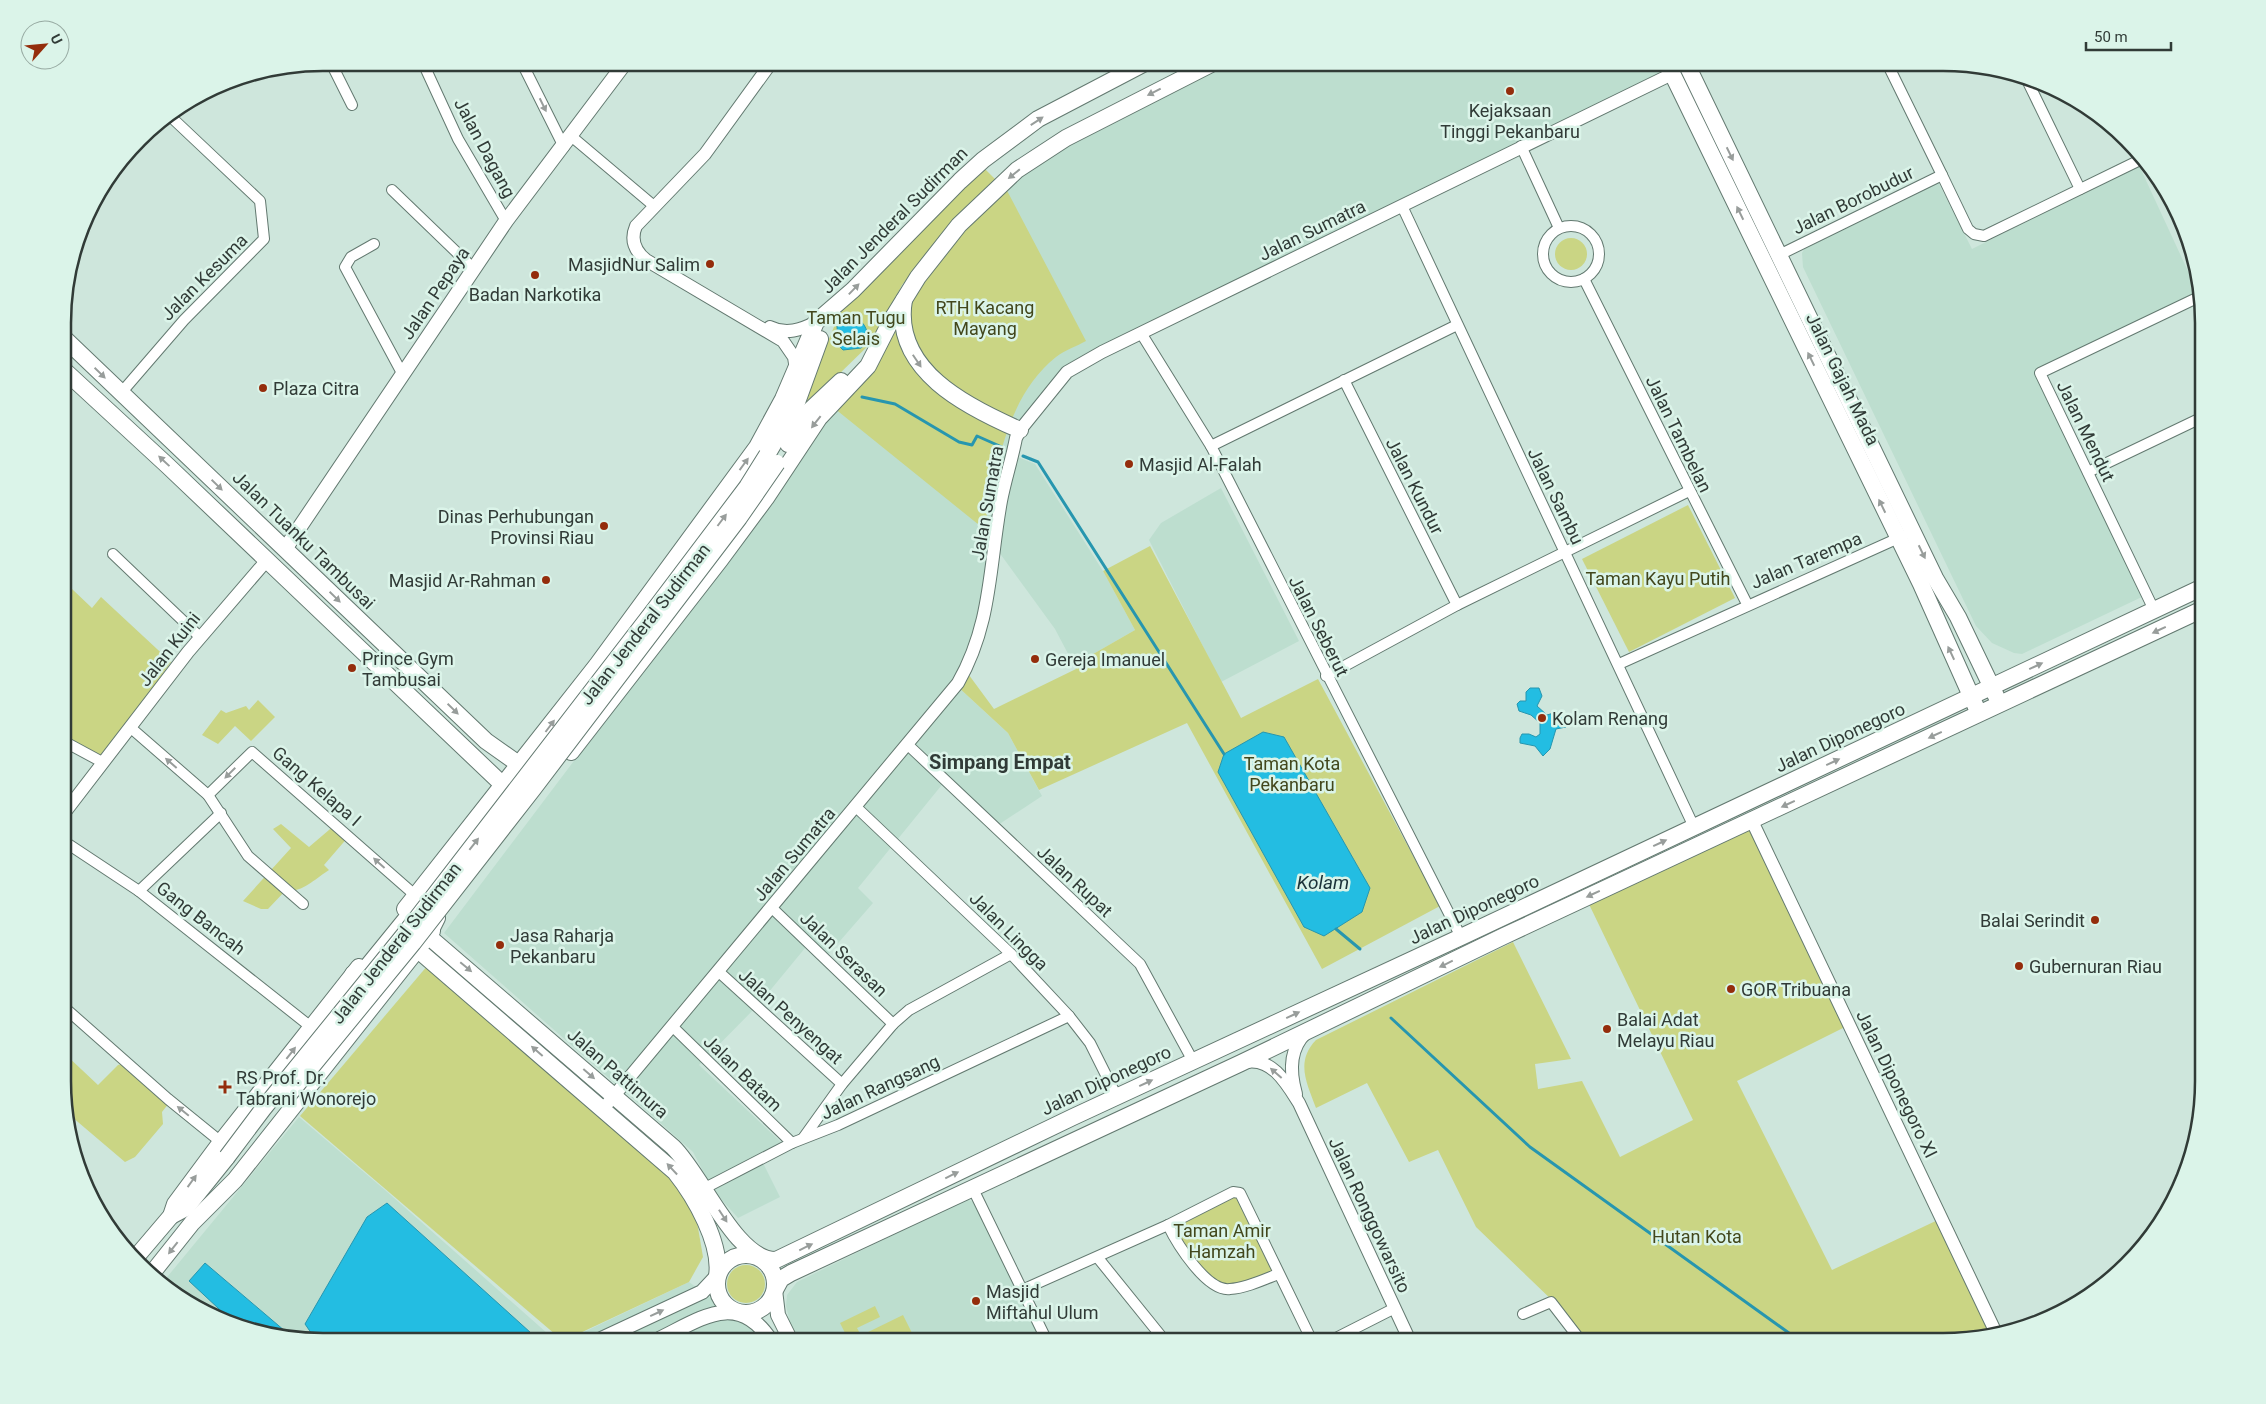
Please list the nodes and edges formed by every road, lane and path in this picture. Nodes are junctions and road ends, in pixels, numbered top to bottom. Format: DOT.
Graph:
graph roads {
  1 [pos="335,71"];
  2 [pos="427,71"];
  3 [pos="527,71"];
  4 [pos="619,71"];
  5 [pos="765,71"];
  6 [pos="1128,71"];
  7 [pos="1196,71"];
  8 [pos="1664,71"];
  9 [pos="1672,71"];
  10 [pos="1689,71"];
  11 [pos="1891,71"];
  12 [pos="2030,87"];
  13 [pos="352,105"];
  14 [pos="174,120"];
  15 [pos="1707,126"];
  16 [pos="568,142"];
  17 [pos="1521,146"];
  18 [pos="2136,162"];
  19 [pos="1942,175"];
  20 [pos="2080,189"];
  21 [pos="392,190"];
  22 [pos="654,206"];
  23 [pos="1402,206"];
  24 [pos="506,221"];
  25 [pos="1559,228"];
  26 [pos="374,244"];
  27 [pos="1779,255"];
  28 [pos="1763,262"];
  29 [pos="474,269"];
  30 [pos="1584,279"];
  31 [pos="905,298"];
  32 [pos="2194,300"];
  33 [pos="834,308"];
  34 [pos="743,316"];
  35 [pos="816,322"];
  36 [pos="1456,325"];
  37 [pos="1141,333"];
  38 [pos="880,343"];
  39 [pos="71,345"];
  40 [pos="796,370"];
  41 [pos="403,375"];
  42 [pos="71,377"];
  43 [pos="1344,380"];
  44 [pos="121,393"];
  45 [pos="801,409"];
  46 [pos="2195,421"];
  47 [pos="1020,430"];
  48 [pos="1211,446"];
  49 [pos="2088,472"];
  50 [pos="1689,491"];
  51 [pos="1905,534"];
  52 [pos="285,550"];
  53 [pos="113,554"];
  54 [pos="1566,554"];
  55 [pos="267,560"];
  56 [pos="2195,590"];
  57 [pos="1746,604"];
  58 [pos="1457,605"];
  59 [pos="2154,610"];
  60 [pos="2195,613"];
  61 [pos="623,631"];
  62 [pos="200,637"];
  63 [pos="649,653"];
  64 [pos="1618,664"];
  65 [pos="1326,676"];
  66 [pos="1992,687"];
  67 [pos="1972,697"];
  68 [pos="2000,705"];
  69 [pos="1980,714"];
  70 [pos="131,728"];
  71 [pos="71,745"];
  72 [pos="908,746"];
  73 [pos="102,762"];
  74 [pos="520,765"];
  75 [pos="503,785"];
  76 [pos="525,787"];
  77 [pos="542,789"];
  78 [pos="208,795"];
  79 [pos="71,804"];
  80 [pos="856,807"];
  81 [pos="528,808"];
  82 [pos="221,813"];
  83 [pos="1752,821"];
  84 [pos="1694,827"];
  85 [pos="71,846"];
  86 [pos="1615,864"];
  87 [pos="1623,880"];
  88 [pos="139,890"];
  89 [pos="416,896"];
  90 [pos="303,904"];
  91 [pos="772,908"];
  92 [pos="428,936"];
  93 [pos="1461,937"];
  94 [pos="418,950"];
  95 [pos="1011,954"];
  96 [pos="719,972"];
  97 [pos="353,974"];
  98 [pos="71,1013"];
  99 [pos="1069,1016"];
  100 [pos="893,1024"];
  101 [pos="311,1027"];
  102 [pos="673,1027"];
  103 [pos="1309,1030"];
  104 [pos="1193,1061"];
  105 [pos="1241,1063"];
  106 [pos="842,1084"];
  107 [pos="614,1096"];
  108 [pos="1117,1097"];
  109 [pos="1299,1103"];
  110 [pos="604,1108"];
  111 [pos="1073,1117"];
  112 [pos="1082,1135"];
  113 [pos="804,1137"];
  114 [pos="221,1142"];
  115 [pos="792,1143"];
  116 [pos="231,1160"];
  117 [pos="972,1187"];
  118 [pos="705,1188"];
  119 [pos="171,1216"];
  120 [pos="192,1223"];
  121 [pos="1168,1225"];
  122 [pos="140,1253"];
  123 [pos="760,1258"];
  124 [pos="1098,1258"];
  125 [pos="156,1269"];
  126 [pos="1278,1274"];
  127 [pos="717,1276"];
  128 [pos="774,1290"];
  129 [pos="1022,1290"];
  130 [pos="1394,1308"];
  131 [pos="740,1312"];
  132 [pos="1523,1314"];
  133 [pos="1993,1328"];
  134 [pos="614,1333"];
  135 [pos="672,1333"];
  136 [pos="764,1333"];
  137 [pos="787,1333"];
  138 [pos="1043,1333"];
  139 [pos="1159,1333"];
  140 [pos="1308,1333"];
  141 [pos="1346,1333"];
  142 [pos="1406,1333"];
  143 [pos="1574,1333"];
  1 -- 13 [label="street"];
  2 -- 24 [label="street, Jalan Dagang"];
  3 -- 16 [label="street, one-way"];
  4 -- 16 [label="main road, Jalan Pepaya"];
  5 -- 22 [label="street"];
  33 -- 6 [label="main road, Jalan Jenderal Sudirman, one-way"];
  7 -- 31 [label="main road, Jalan Jenderal Sudirman, one-way"];
  8 -- 17 [label="street, Jalan Sumatra"];
  9 -- 15 [label="main road, Jalan Gajah Mada"];
  10 -- 15 [label="main road, Jalan Gajah Mada"];
  11 -- 19 [label="street, Jalan Borobudur"];
  12 -- 20 [label="street"];
  14 -- 44 [label="street, Jalan Kesuma"];
  15 -- 27 [label="main road, Jalan Gajah Mada, one-way"];
  28 -- 15 [label="main road, Jalan Gajah Mada, one-way"];
  16 -- 22 [label="street"];
  16 -- 24 [label="main road, Jalan Pepaya"];
  17 -- 23 [label="street, Jalan Sumatra"];
  17 -- 25 [label="street"];
  18 -- 20 [label="street"];
  19 -- 20 [label="street, Jalan Borobudur"];
  19 -- 27 [label="street, Jalan Borobudur"];
  21 -- 29 [label="street"];
  22 -- 34 [label="street"];
  23 -- 36 [label="street, Jalan Sambu"];
  23 -- 37 [label="street, Jalan Sumatra"];
  24 -- 29 [label="main road, Jalan Pepaya"];
  25 -- 30 [label="street"];
  25 -- 30 [label="street"];
  26 -- 41 [label="street"];
  27 -- 28 [label="main road"];
  27 -- 51 [label="main road, Jalan Gajah Mada"];
  51 -- 28 [label="main road, Jalan Gajah Mada, one-way"];
  29 -- 41 [label="main road, Jalan Pepaya"];
  30 -- 50 [label="street, Jalan Tambelan"];
  31 -- 38 [label="main road, Jalan Jenderal Sudirman"];
  31 -- 47 [label="main road, one-way"];
  32 -- 49 [label="street, Jalan Mendut"];
  33 -- 35 [label="main road, Jalan Jenderal Sudirman"];
  33 -- 45 [label="main road"];
  34 -- 35 [label="street"];
  34 -- 40 [label="street"];
  35 -- 40 [label="main road, Jalan Jenderal Sudirman"];
  36 -- 43 [label="street"];
  36 -- 54 [label="street, Jalan Sambu"];
  37 -- 47 [label="street, Jalan Sumatra"];
  37 -- 48 [label="street, Jalan Seberut"];
  38 -- 45 [label="main road"];
  38 -- 63 [label="main road, Jalan Jenderal Sudirman, one-way"];
  39 -- 44 [label="main road, Jalan Tuanku Tambusai, one-way"];
  61 -- 40 [label="main road, Jalan Jenderal Sudirman, one-way"];
  41 -- 52 [label="main road, Jalan Pepaya"];
  55 -- 42 [label="main road, one-way"];
  43 -- 48 [label="street"];
  43 -- 58 [label="street, Jalan Kundur"];
  44 -- 52 [label="main road, Jalan Tuanku Tambusai, one-way"];
  45 -- 116 [label="main road, bridge"];
  46 -- 49 [label="street"];
  47 -- 72 [label="street, Jalan Sumatra"];
  48 -- 65 [label="street, Jalan Seberut"];
  49 -- 59 [label="street, Jalan Mendut"];
  50 -- 54 [label="street"];
  50 -- 57 [label="street, Jalan Tambelan"];
  51 -- 57 [label="street, Jalan Tarempa"];
  51 -- 66 [label="main road, Jalan Gajah Mada, one-way"];
  67 -- 51 [label="main road, Jalan Gajah Mada, one-way"];
  52 -- 74 [label="main road, Jalan Tuanku Tambusai, one-way"];
  53 -- 62 [label="street"];
  54 -- 58 [label="street"];
  54 -- 64 [label="street, Jalan Sambu"];
  55 -- 62 [label="street, Jalan Kuini"];
  55 -- 75 [label="main road"];
  56 -- 59 [label="main road, Jalan Diponegoro"];
  57 -- 64 [label="street, Jalan Tarempa"];
  58 -- 65 [label="street"];
  66 -- 59 [label="main road, Jalan Diponegoro, one-way"];
  60 -- 68 [label="main road, Jalan Diponegoro, one-way"];
  61 -- 63 [label="main road"];
  74 -- 61 [label="main road, Jalan Jenderal Sudirman, one-way"];
  62 -- 70 [label="street, Jalan Kuini"];
  63 -- 77 [label="main road, Jalan Jenderal Sudirman"];
  64 -- 84 [label="street, Jalan Sambu"];
  65 -- 93 [label="street, Jalan Seberut"];
  66 -- 67 [label="main road, Jalan Diponegoro"];
  66 -- 68 [label="main road, Jalan Gajah Mada"];
  67 -- 69 [label="main road, Jalan Gajah Mada"];
  84 -- 67 [label="main road, Jalan Diponegoro, one-way"];
  68 -- 69 [label="main road, Jalan Diponegoro"];
  69 -- 83 [label="main road, Jalan Diponegoro, one-way"];
  70 -- 73 [label="street, Jalan Kuini"];
  78 -- 70 [label="street, one-way"];
  71 -- 73 [label="street"];
  72 -- 80 [label="street, Jalan Sumatra"];
  72 -- 104 [label="street, Jalan Rupat"];
  73 -- 79 [label="street, Jalan Kuini"];
  74 -- 75 [label="main road, Jalan Jenderal Sudirman"];
  74 -- 76 [label="main road"];
  75 -- 76 [label="main road"];
  75 -- 89 [label="main road, Jalan Jenderal Sudirman"];
  76 -- 77 [label="main road"];
  76 -- 81 [label="main road"];
  77 -- 81 [label="main road, Jalan Jenderal Sudirman"];
  78 -- 82 [label="street"];
  89 -- 78 [label="street, Gang Kelapa I, one-way"];
  80 -- 91 [label="street, Jalan Sumatra"];
  80 -- 95 [label="street, Jalan Lingga"];
  81 -- 92 [label="main road, Jalan Jenderal Sudirman"];
  82 -- 88 [label="street"];
  82 -- 90 [label="street"];
  83 -- 87 [label="main road, Jalan Diponegoro"];
  83 -- 133 [label="street, Jalan Diponegoro XI"];
  86 -- 84 [label="main road, Jalan Diponegoro, one-way"];
  85 -- 88 [label="street, Gang Bancah"];
  86 -- 87 [label="main road"];
  86 -- 93 [label="main road, Jalan Diponegoro"];
  87 -- 103 [label="main road, Jalan Diponegoro, one-way"];
  88 -- 101 [label="street, Gang Bancah"];
  89 -- 97 [label="main road, Jalan Jenderal Sudirman"];
  91 -- 96 [label="street, Jalan Sumatra"];
  91 -- 100 [label="street, Jalan Serasan"];
  92 -- 94 [label="main road, Jalan Jenderal Sudirman"];
  92 -- 97 [label="main road"];
  92 -- 107 [label="main road, Jalan Pattimura, one-way"];
  104 -- 93 [label="main road, Jalan Diponegoro, one-way"];
  110 -- 94 [label="main road, Jalan Pattimura, one-way"];
  94 -- 120 [label="main road, Jalan Jenderal Sudirman"];
  95 -- 99 [label="street, Jalan Lingga"];
  95 -- 100 [label="street"];
  96 -- 102 [label="street, Jalan Sumatra"];
  96 -- 106 [label="street, Jalan Penyengat"];
  97 -- 101 [label="main road, Jalan Jenderal Sudirman"];
  114 -- 98 [label="street, one-way"];
  99 -- 108 [label="street, Jalan Lingga"];
  99 -- 113 [label="street, Jalan Rangsang"];
  100 -- 106 [label="street"];
  114 -- 101 [label="main road, Jalan Jenderal Sudirman, one-way"];
  102 -- 107 [label="street, Jalan Sumatra"];
  102 -- 115 [label="street, Jalan Batam"];
  103 -- 105 [label="main road, Jalan Diponegoro"];
  103 -- 109 [label="street, Jalan Ronggowarsito"];
  108 -- 104 [label="main road, Jalan Diponegoro, one-way"];
  109 -- 105 [label="street, Jalan Ronggowarsito, one-way"];
  105 -- 112 [label="main road, Jalan Diponegoro"];
  106 -- 113 [label="street"];
  107 -- 110 [label="street, Jalan Sumatra"];
  107 -- 118 [label="main road, Jalan Pattimura"];
  108 -- 111 [label="main road, Jalan Diponegoro"];
  109 -- 130 [label="street, Jalan Ronggowarsito"];
  127 -- 110 [label="main road, Jalan Pattimura, one-way"];
  111 -- 112 [label="main road"];
  123 -- 111 [label="main road, Jalan Diponegoro, one-way"];
  112 -- 117 [label="main road, Jalan Diponegoro"];
  113 -- 115 [label="street, Jalan Rangsang"];
  119 -- 114 [label="main road, Jalan Jenderal Sudirman, one-way"];
  115 -- 118 [label="street, Jalan Rangsang"];
  116 -- 119 [label="main road"];
  116 -- 120 [label="main road"];
  117 -- 128 [label="main road, Jalan Diponegoro"];
  117 -- 129 [label="street"];
  118 -- 123 [label="main road, Jalan Pattimura, one-way"];
  119 -- 122 [label="main road, Jalan Jenderal Sudirman"];
  120 -- 125 [label="main road, Jalan Jenderal Sudirman, one-way"];
  121 -- 124 [label="street"];
  121 -- 126 [label="street"];
  121 -- 126 [label="street"];
  123 -- 127 [label="main road"];
  123 -- 128 [label="main road"];
  124 -- 129 [label="street"];
  124 -- 139 [label="street"];
  126 -- 140 [label="street"];
  127 -- 131 [label="main road"];
  134 -- 127 [label="main road, one-way"];
  128 -- 131 [label="main road"];
  128 -- 137 [label="main road"];
  129 -- 138 [label="street"];
  130 -- 141 [label="street"];
  130 -- 142 [label="street, Jalan Ronggowarsito"];
  131 -- 135 [label="main road"];
  131 -- 136 [label="main road"];
  132 -- 143 [label="street"];
}
